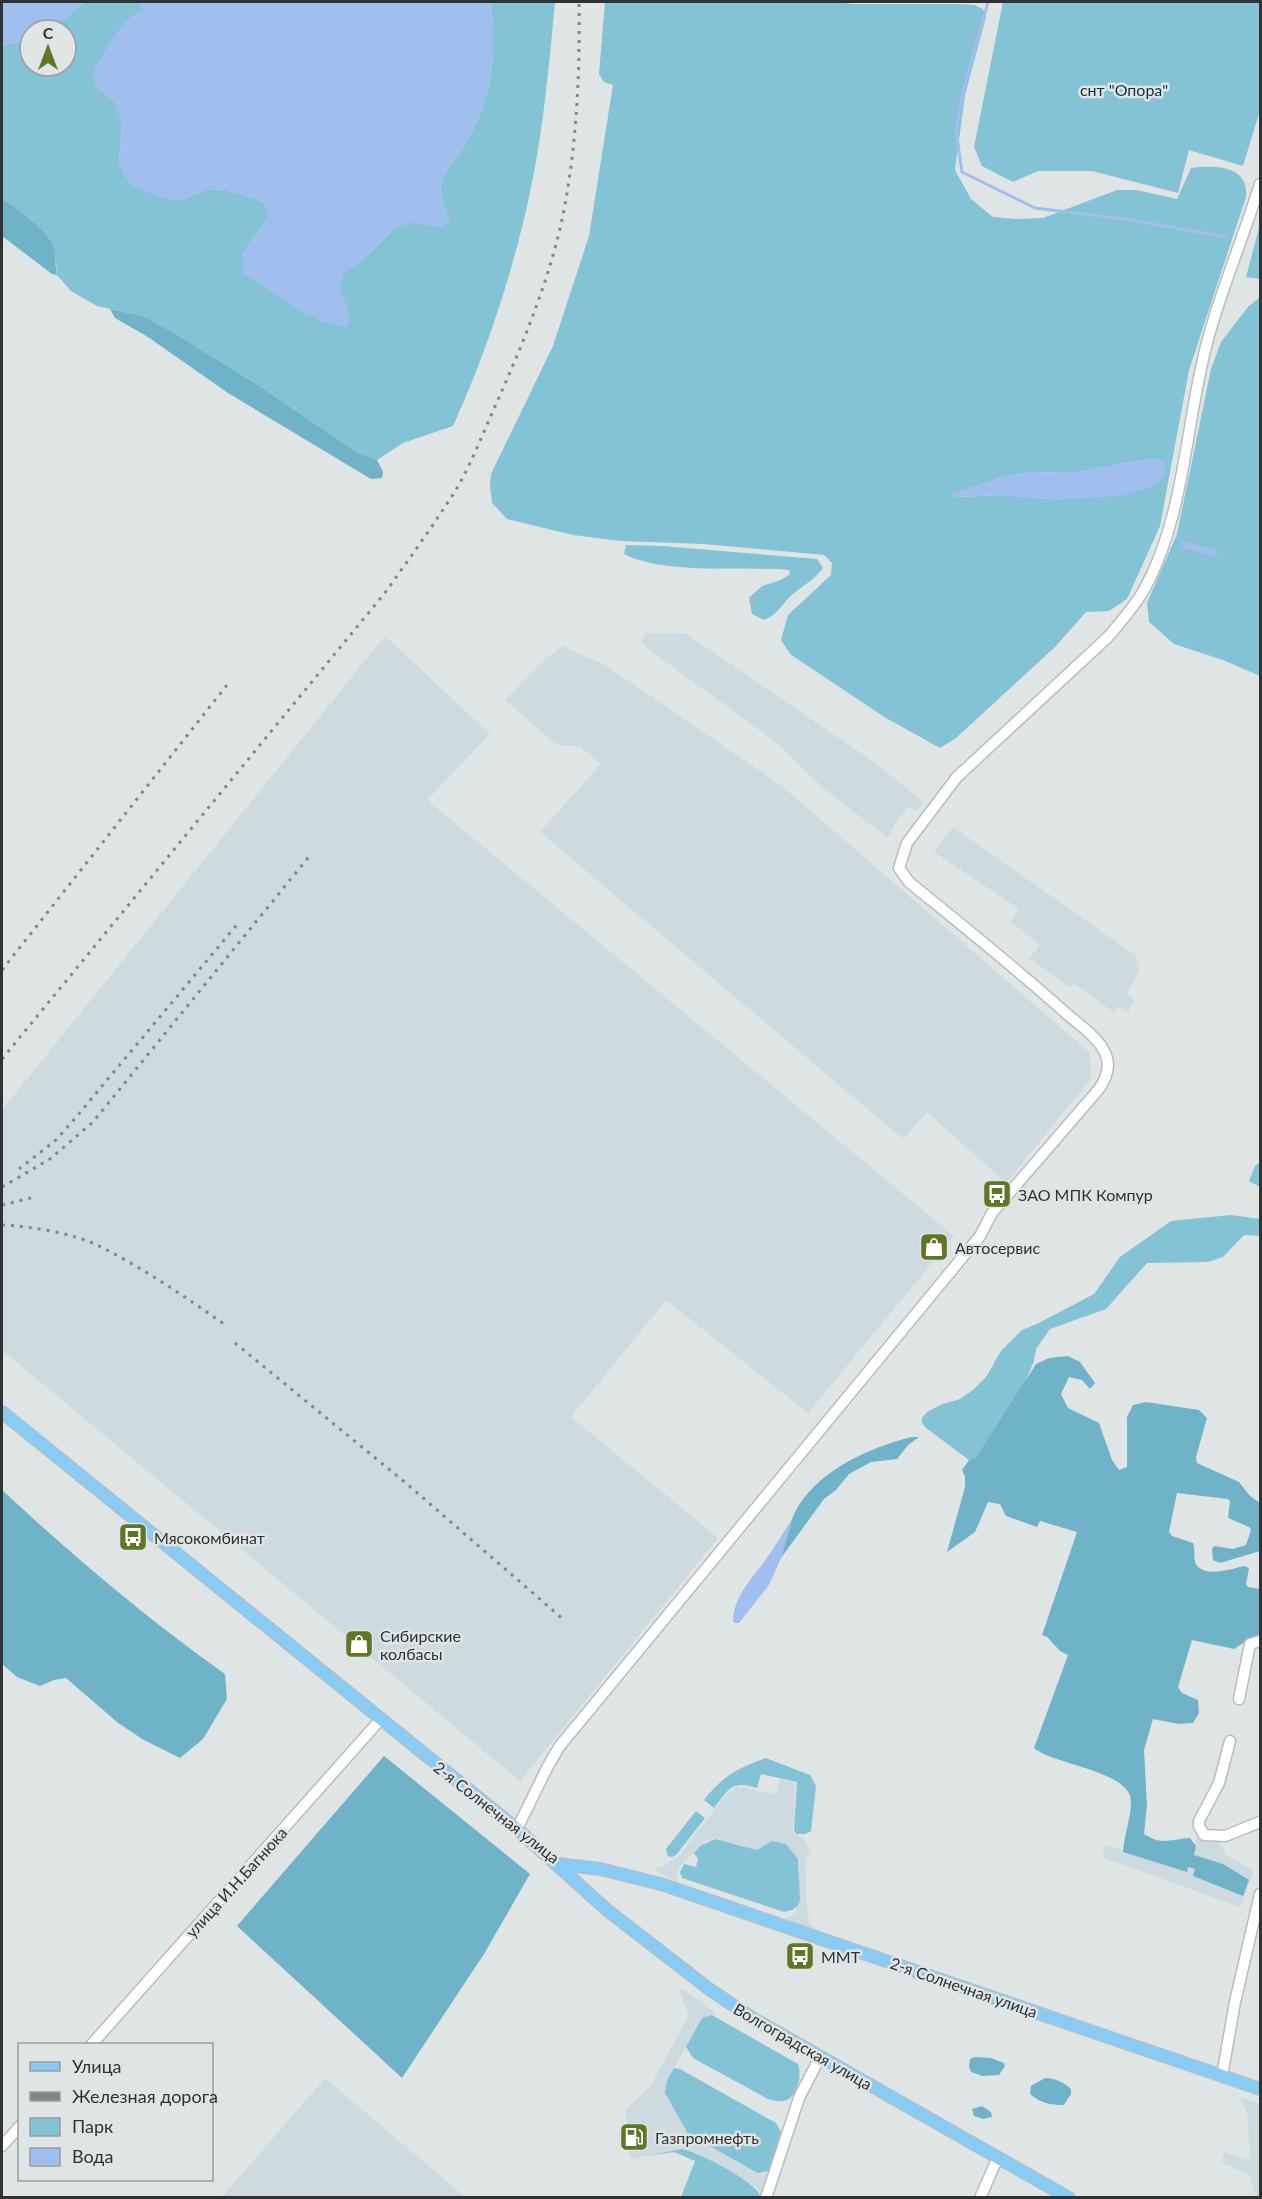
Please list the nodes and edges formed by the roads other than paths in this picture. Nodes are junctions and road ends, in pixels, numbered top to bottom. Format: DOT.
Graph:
graph roads {
  1 [pos="1260,184"];
  2 [pos="2,1412"];
  3 [pos="1255,1642"];
  4 [pos="1239,1699"];
  5 [pos="380,1719"];
  6 [pos="1230,1741"];
  7 [pos="1260,1822"];
  8 [pos="517,1829"];
  9 [pos="558,1864"];
  10 [pos="1260,1894"];
  11 [pos="93,2043"];
  12 [pos="820,2056"];
  13 [pos="1222,2076"];
  14 [pos="1260,2089"];
  15 [pos="18,2128"];
  16 [pos="2,2146"];
  17 [pos="998,2157"];
  18 [pos="766,2198"];
  19 [pos="980,2198"];
  20 [pos="1069,2198"];
  1 -- 8 [label="street"];
  2 -- 5 [label="main road, 2-я Солнечная улица"];
  3 -- 4 [label="street"];
  5 -- 8 [label="main road, 2-я Солнечная улица"];
  5 -- 11 [label="street, улица И.Н.Багнюка"];
  6 -- 7 [label="street"];
  8 -- 9 [label="main road, 2-я Солнечная улица"];
  9 -- 12 [label="main road, Волгоградская улица"];
  9 -- 13 [label="main road, 2-я Солнечная улица"];
  10 -- 13 [label="street"];
  12 -- 17 [label="main road, Волгоградская улица"];
  12 -- 18 [label="street"];
  13 -- 14 [label="main road, 2-я Солнечная улица"];
  15 -- 16 [label="street"];
  17 -- 19 [label="street"];
  17 -- 20 [label="main road, Волгоградская улица"];
}
